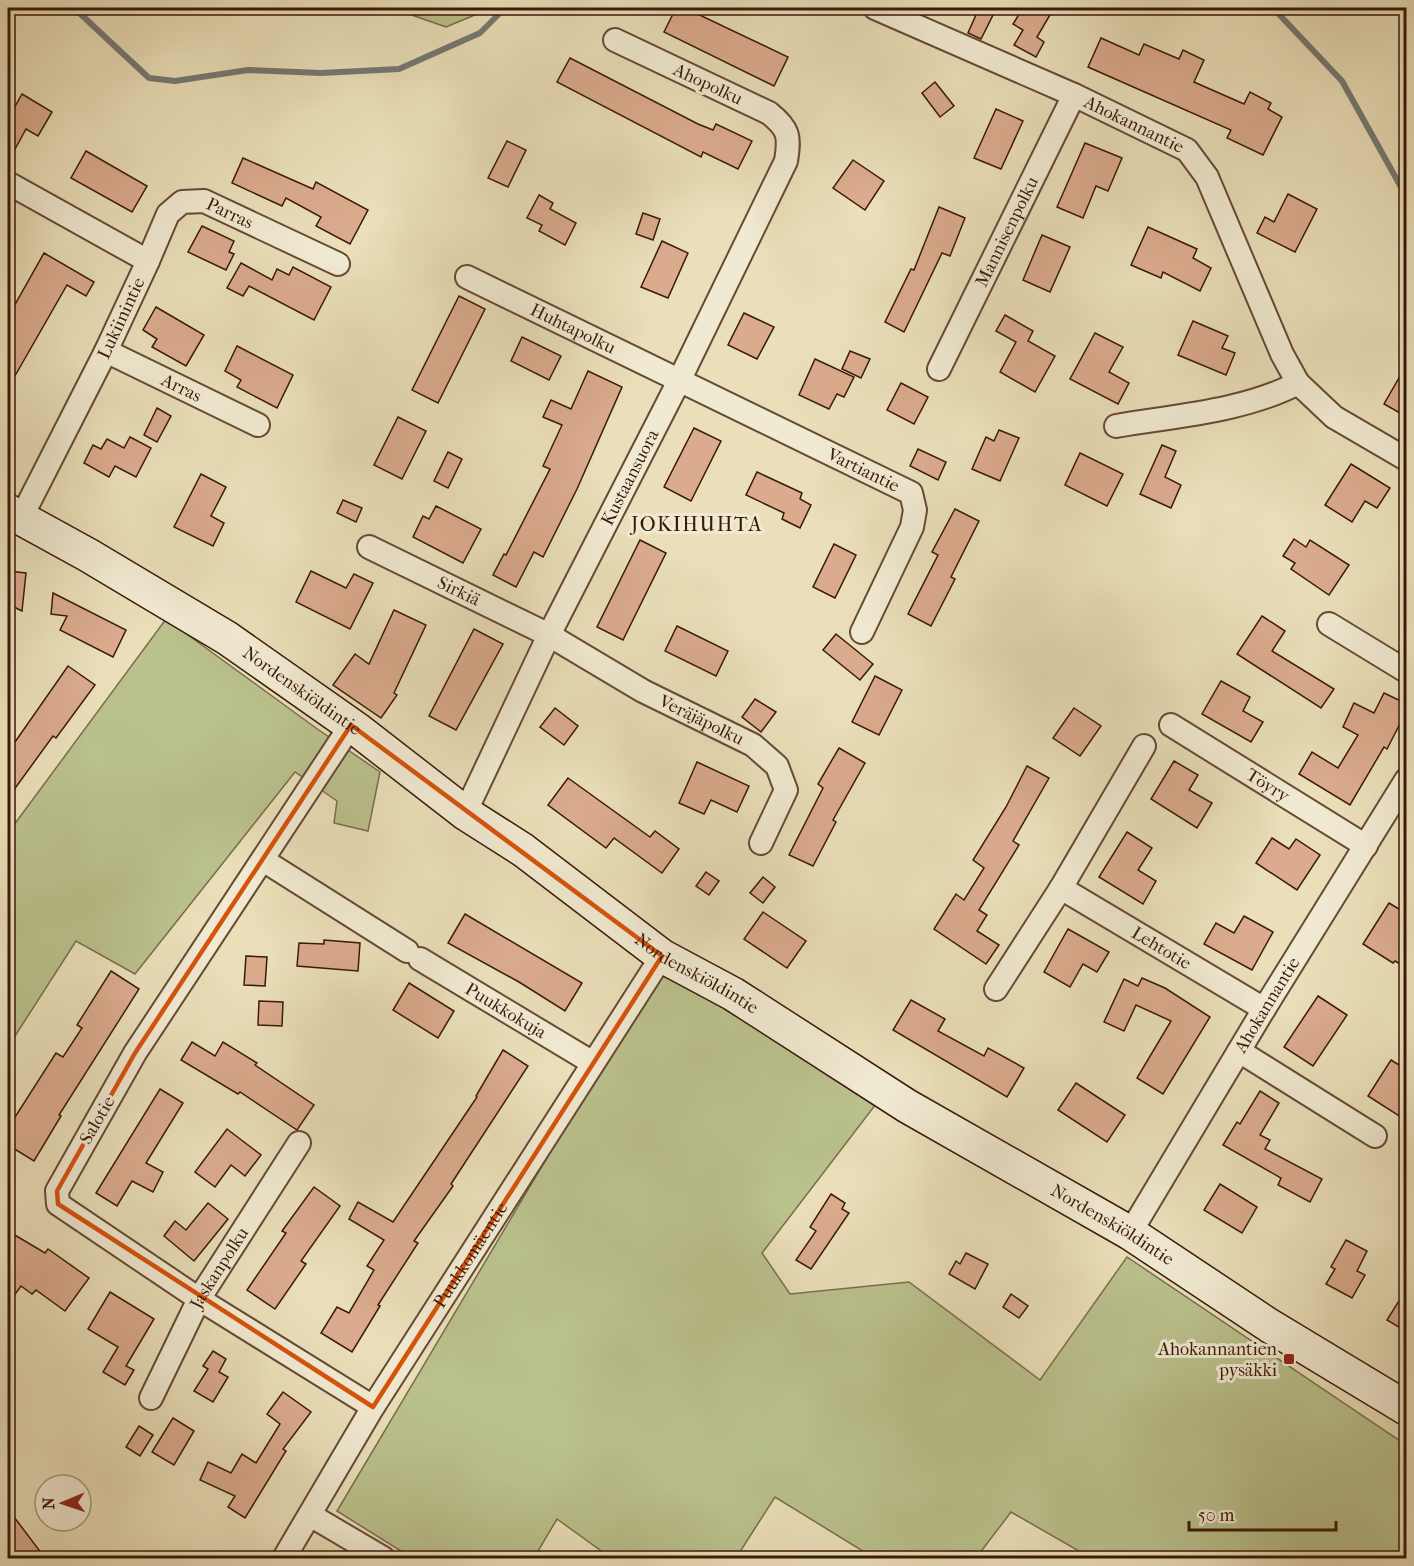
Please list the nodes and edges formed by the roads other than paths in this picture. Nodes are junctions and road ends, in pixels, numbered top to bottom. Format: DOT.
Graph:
graph roads {
  1 [pos="875,8"];
  2 [pos="615,40"];
  3 [pos="1074,95"];
  4 [pos="789,141"];
  5 [pos="8,183"];
  6 [pos="148,261"];
  7 [pos="338,264"];
  8 [pos="467,277"];
  9 [pos="106,351"];
  10 [pos="939,369"];
  11 [pos="680,379"];
  12 [pos="1298,383"];
  13 [pos="258,425"];
  14 [pos="1116,426"];
  15 [pos="1407,459"];
  16 [pos="14,514"];
  17 [pos="369,547"];
  18 [pos="1329,624"];
  19 [pos="862,632"];
  20 [pos="549,635"];
  21 [pos="1407,671"];
  22 [pos="351,725"];
  23 [pos="1171,725"];
  24 [pos="1144,746"];
  25 [pos="1407,780"];
  26 [pos="465,813"];
  27 [pos="761,843"];
  28 [pos="1366,846"];
  29 [pos="263,860"];
  30 [pos="1061,888"];
  31 [pos="662,956"];
  32 [pos="996,989"];
  33 [pos="1264,1009"];
  34 [pos="1239,1051"];
  35 [pos="593,1063"];
  36 [pos="1375,1136"];
  37 [pos="299,1143"];
  38 [pos="1130,1233"];
  39 [pos="199,1299"];
  40 [pos="151,1398"];
  41 [pos="373,1407"];
  42 [pos="1407,1408"];
  43 [pos="310,1515"];
  44 [pos="284,1558"];
  45 [pos="382,1558"];
  1 -- 3 [label="street, Ahokannantie"];
  2 -- 4 [label="street, Ahopolku"];
  3 -- 10 [label="street, Mannisenpolku"];
  3 -- 12 [label="street, Ahokannantie"];
  4 -- 11 [label="street, Kustaansuora"];
  5 -- 6 [label="street, Lukiinintie"];
  6 -- 7 [label="street, Parras"];
  6 -- 9 [label="street, Lukiinintie"];
  8 -- 11 [label="street, Huhtapolku"];
  9 -- 13 [label="street, Arras"];
  9 -- 16 [label="street, Lukiinintie"];
  11 -- 19 [label="street, Vartiantie"];
  11 -- 20 [label="street, Kustaansuora"];
  12 -- 14 [label="street"];
  12 -- 15 [label="street, Ahokannantie"];
  16 -- 22 [label="main road, Nordenskiöldintie"];
  17 -- 20 [label="street, Sirkiä"];
  18 -- 21 [label="street"];
  20 -- 26 [label="street, Kustaansuora"];
  20 -- 27 [label="street, Veräjäpolku"];
  22 -- 26 [label="main road, Nordenskiöldintie"];
  22 -- 29 [label="street, Salotie"];
  23 -- 28 [label="street, Töyry"];
  24 -- 30 [label="street"];
  25 -- 28 [label="street, Ahokannantie"];
  26 -- 31 [label="main road, Nordenskiöldintie"];
  28 -- 33 [label="street, Ahokannantie"];
  29 -- 35 [label="street, Puukkokuja"];
  29 -- 39 [label="street, Salotie"];
  30 -- 32 [label="street"];
  30 -- 33 [label="street, Lehtotie"];
  31 -- 35 [label="street, Puukkomäentie"];
  31 -- 38 [label="main road, Nordenskiöldintie"];
  33 -- 34 [label="street, Ahokannantie"];
  34 -- 36 [label="street"];
  34 -- 38 [label="street, Ahokannantie"];
  35 -- 41 [label="street, Puukkomäentie"];
  37 -- 39 [label="street, Jaskanpolku"];
  38 -- 42 [label="main road, Nordenskiöldintie"];
  39 -- 40 [label="street, Jaskanpolku"];
  39 -- 41 [label="street, Salotie"];
  41 -- 43 [label="street, Puukkomäentie"];
  43 -- 44 [label="street, Puukkomäentie"];
  43 -- 45 [label="street"];
}
